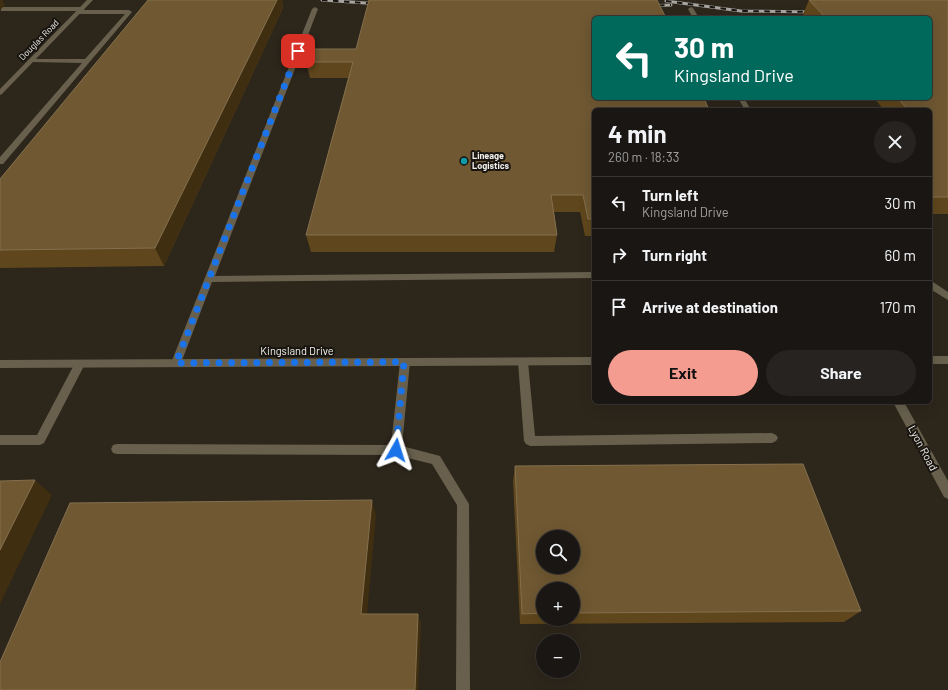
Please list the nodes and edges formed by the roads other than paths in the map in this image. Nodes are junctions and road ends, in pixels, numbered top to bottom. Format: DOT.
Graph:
graph roads {
  1 [pos="90,0"];
  2 [pos="315,8"];
  3 [pos="1,9"];
  4 [pos="691,9"];
  5 [pos="80,10"];
  6 [pos="695,16"];
  7 [pos="32,60"];
  8 [pos="87,61"];
  9 [pos="0,93"];
  10 [pos="1,160"];
  11 [pos="592,275"];
  12 [pos="210,279"];
  13 [pos="932,285"];
  14 [pos="948,297"];
  15 [pos="932,360"];
  16 [pos="948,360"];
  17 [pos="404,362"];
  18 [pos="523,362"];
  19 [pos="592,362"];
  20 [pos="176,363"];
  21 [pos="0,364"];
  22 [pos="80,364"];
  23 [pos="899,404"];
  24 [pos="772,438"];
  25 [pos="0,440"];
  26 [pos="117,449"];
  27 [pos="396,450"];
  28 [pos="948,493"];
  29 [pos="463,690"];
  1 -- 5 [label="street, Douglas Road"];
  2 -- 12 [label="street"];
  3 -- 5 [label="street"];
  4 -- 6 [label="street"];
  5 -- 7 [label="street, Douglas Road"];
  5 -- 8 [label="street"];
  7 -- 8 [label="street"];
  7 -- 9 [label="street, Douglas Road"];
  8 -- 10 [label="street"];
  11 -- 12 [label="street"];
  12 -- 20 [label="street"];
  13 -- 14 [label="street"];
  15 -- 16 [label="street"];
  17 -- 18 [label="street, Kingsland Drive"];
  17 -- 20 [label="street, Kingsland Drive"];
  17 -- 27 [label="street"];
  18 -- 19 [label="street, Kingsland Drive"];
  18 -- 24 [label="street"];
  20 -- 22 [label="street, Kingsland Drive"];
  21 -- 22 [label="street, Kingsland Drive"];
  22 -- 25 [label="street"];
  23 -- 28 [label="street, Lyon Road"];
  26 -- 27 [label="street"];
  27 -- 29 [label="street"];
}
